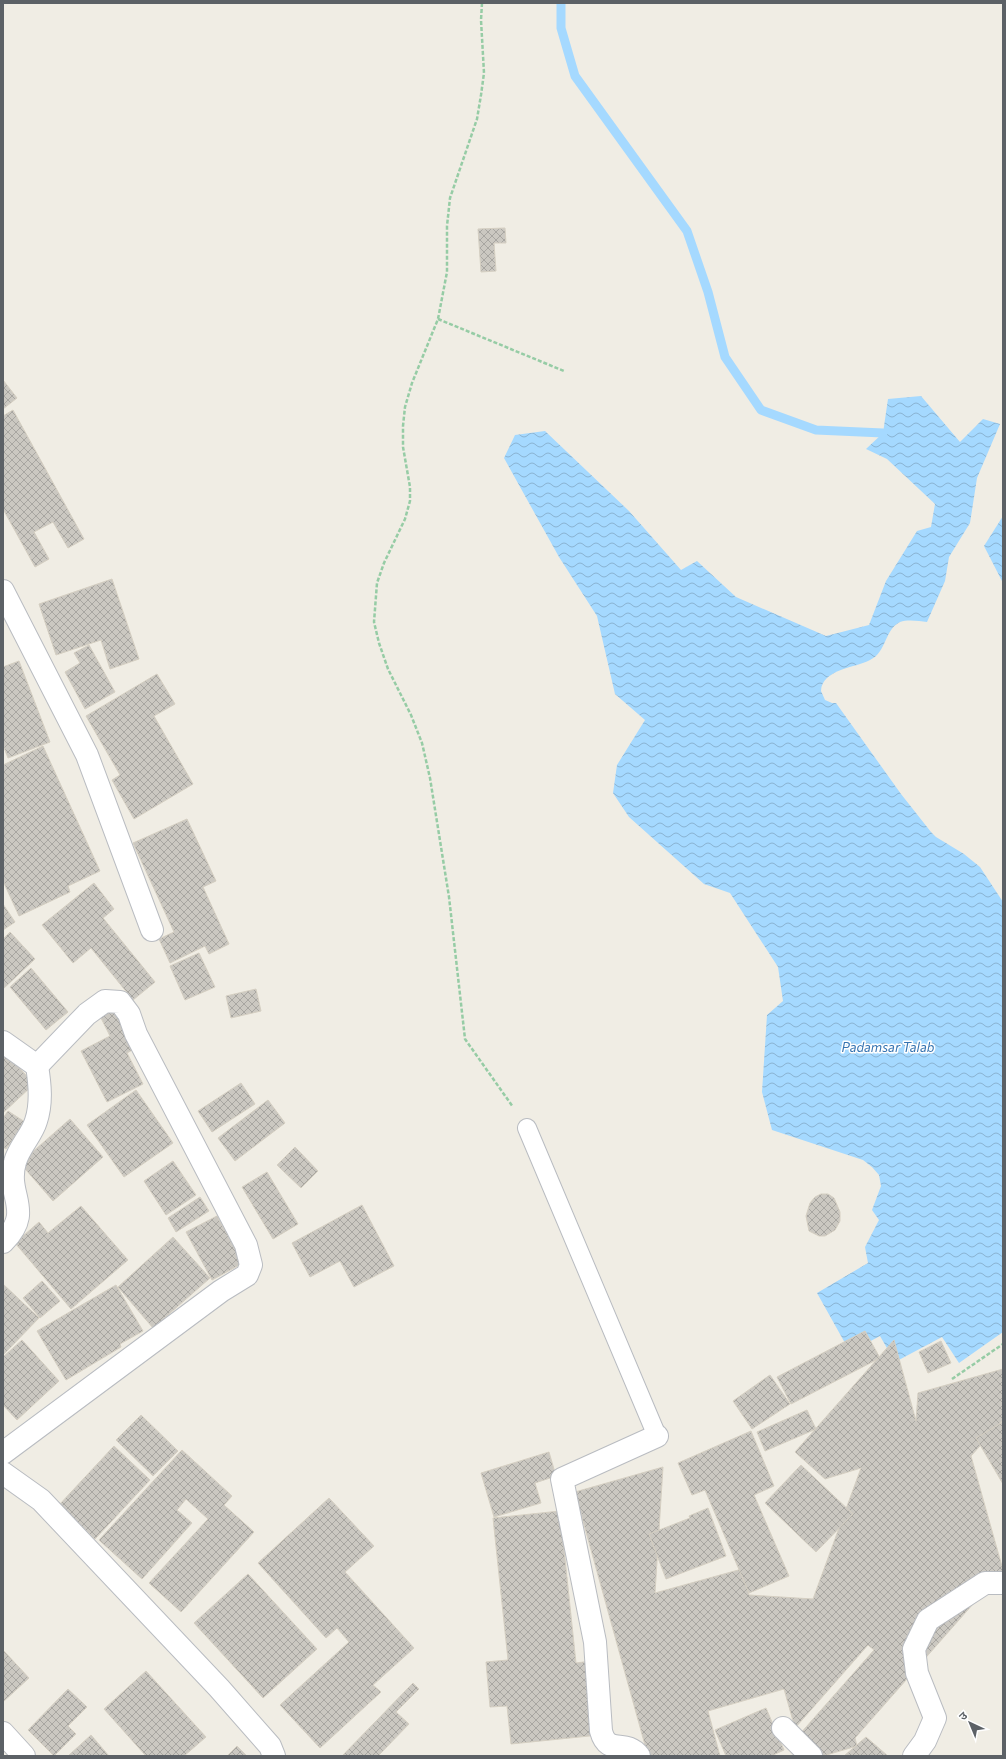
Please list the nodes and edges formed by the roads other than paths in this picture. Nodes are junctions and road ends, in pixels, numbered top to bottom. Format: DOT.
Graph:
graph roads {
  1 [pos="3,591"];
  2 [pos="152,930"];
  3 [pos="3,1042"];
  4 [pos="37,1066"];
  5 [pos="527,1128"];
  6 [pos="3,1242"];
  7 [pos="657,1436"];
  8 [pos="3,1453"];
  9 [pos="3,1473"];
  10 [pos="1003,1583"];
  11 [pos="783,1728"];
  12 [pos="3,1733"];
  13 [pos="24,1756"];
  14 [pos="274,1756"];
  15 [pos="639,1756"];
  16 [pos="811,1756"];
  17 [pos="914,1756"];
  1 -- 2 [label="street"];
  3 -- 4 [label="street"];
  4 -- 6 [label="street"];
  4 -- 8 [label="street"];
  5 -- 7 [label="lane"];
  7 -- 15 [label="street"];
  9 -- 14 [label="street"];
  10 -- 17 [label="street"];
  11 -- 16 [label="street"];
  12 -- 13 [label="street"];
}
